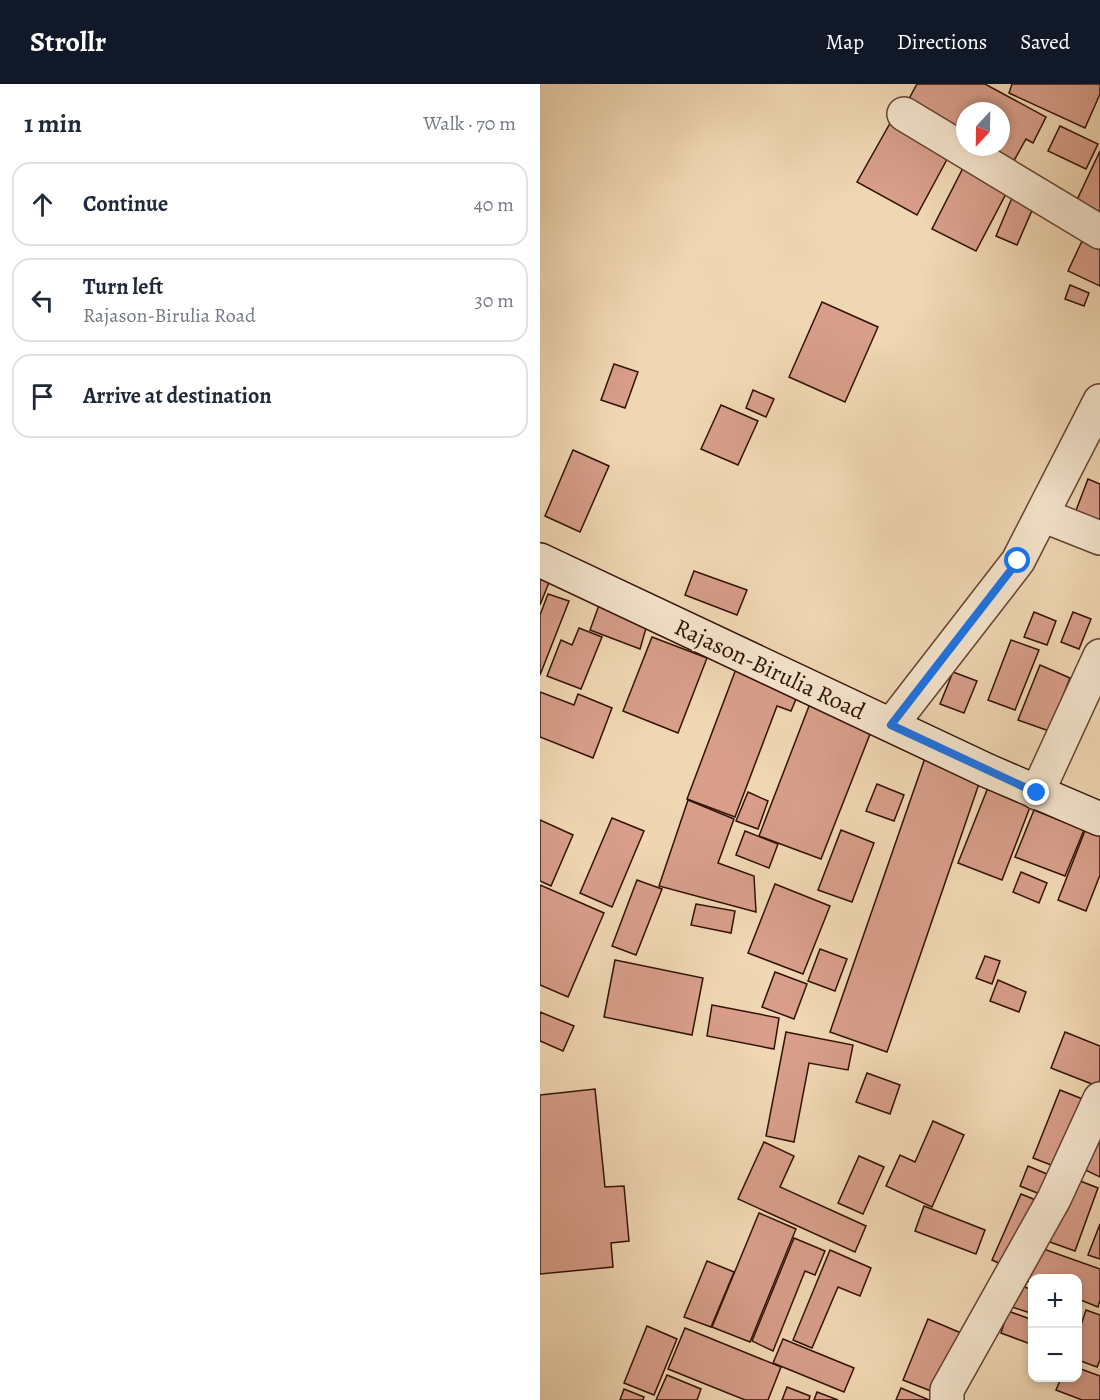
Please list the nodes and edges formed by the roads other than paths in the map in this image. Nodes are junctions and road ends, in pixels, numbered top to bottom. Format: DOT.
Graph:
graph roads {
  1 [pos="903,114"];
  2 [pos="1100,232"];
  3 [pos="1100,401"];
  4 [pos="1042,515"];
  5 [pos="1100,538"];
  6 [pos="540,560"];
  7 [pos="1100,658"];
  8 [pos="891,725"];
  9 [pos="1037,793"];
  10 [pos="1100,819"];
  11 [pos="1100,1099"];
  12 [pos="947,1400"];
  1 -- 2 [label="street"];
  3 -- 4 [label="street"];
  4 -- 5 [label="street"];
  4 -- 8 [label="street"];
  6 -- 8 [label="street, Rajason-Birulia Road"];
  7 -- 9 [label="street"];
  8 -- 9 [label="street, Rajason-Birulia Road"];
  9 -- 10 [label="street, Rajason-Birulia Road"];
  11 -- 12 [label="street"];
}
